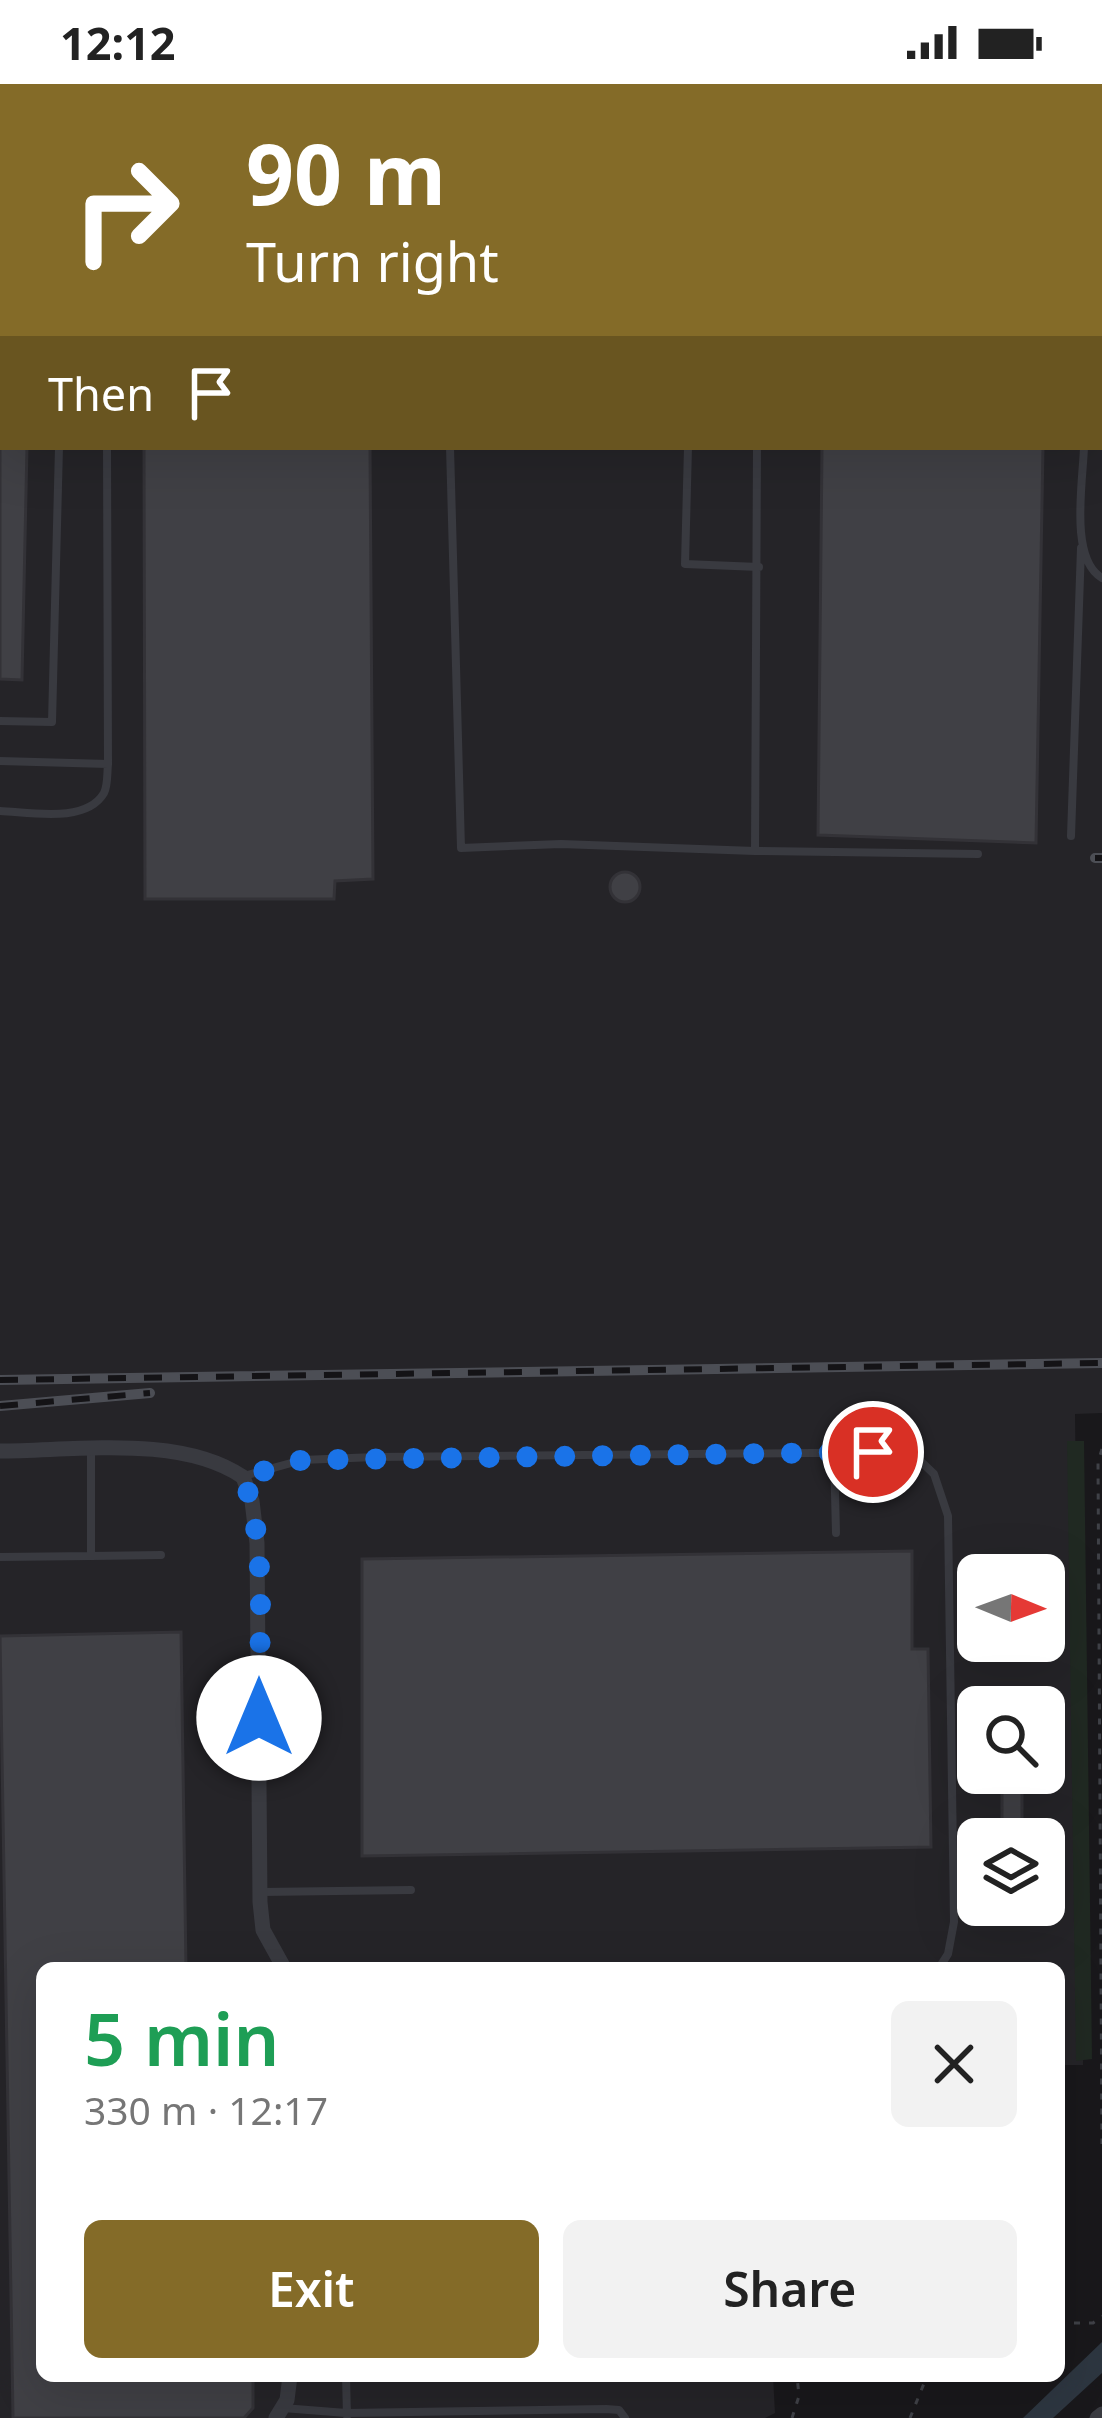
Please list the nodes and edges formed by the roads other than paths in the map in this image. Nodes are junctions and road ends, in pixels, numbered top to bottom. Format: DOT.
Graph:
graph roads {
  1 [pos="59,450"];
  2 [pos="106,450"];
  3 [pos="450,450"];
  4 [pos="688,450"];
  5 [pos="757,450"];
  6 [pos="1084,450"];
  7 [pos="1081,548"];
  8 [pos="759,567"];
  9 [pos="1102,578"];
  10 [pos="0,721"];
  11 [pos="0,760"];
  12 [pos="108,764"];
  13 [pos="0,811"];
  14 [pos="1071,836"];
  15 [pos="755,851"];
  16 [pos="978,854"];
  17 [pos="91,1450"];
  18 [pos="0,1451"];
  19 [pos="834,1453"];
  20 [pos="243,1477"];
  21 [pos="836,1534"];
  22 [pos="161,1555"];
  23 [pos="91,1556"];
  24 [pos="0,1557"];
  25 [pos="411,1891"];
  26 [pos="260,1892"];
  27 [pos="281,1962"];
  28 [pos="943,1962"];
  29 [pos="289,2382"];
  30 [pos="346,2382"];
  31 [pos="279,2413"];
  32 [pos="347,2416"];
  33 [pos="625,2418"];
  1 -- 10 [label="lane"];
  2 -- 12 [label="lane"];
  3 -- 15 [label="lane"];
  4 -- 8 [label="lane"];
  5 -- 8 [label="lane"];
  6 -- 7 [label="lane"];
  7 -- 9 [label="lane"];
  7 -- 14 [label="lane"];
  8 -- 15 [label="lane"];
  11 -- 12 [label="lane"];
  12 -- 13 [label="lane"];
  15 -- 16 [label="lane"];
  17 -- 18 [label="street"];
  17 -- 20 [label="street"];
  17 -- 23 [label="lane"];
  19 -- 20 [label="lane"];
  19 -- 21 [label="lane"];
  19 -- 28 [label="lane"];
  20 -- 26 [label="street"];
  22 -- 23 [label="lane"];
  23 -- 24 [label="lane"];
  25 -- 26 [label="lane"];
  26 -- 27 [label="street"];
  29 -- 31 [label="street"];
  30 -- 32 [label="lane"];
  31 -- 32 [label="lane"];
  32 -- 33 [label="lane"];
}
